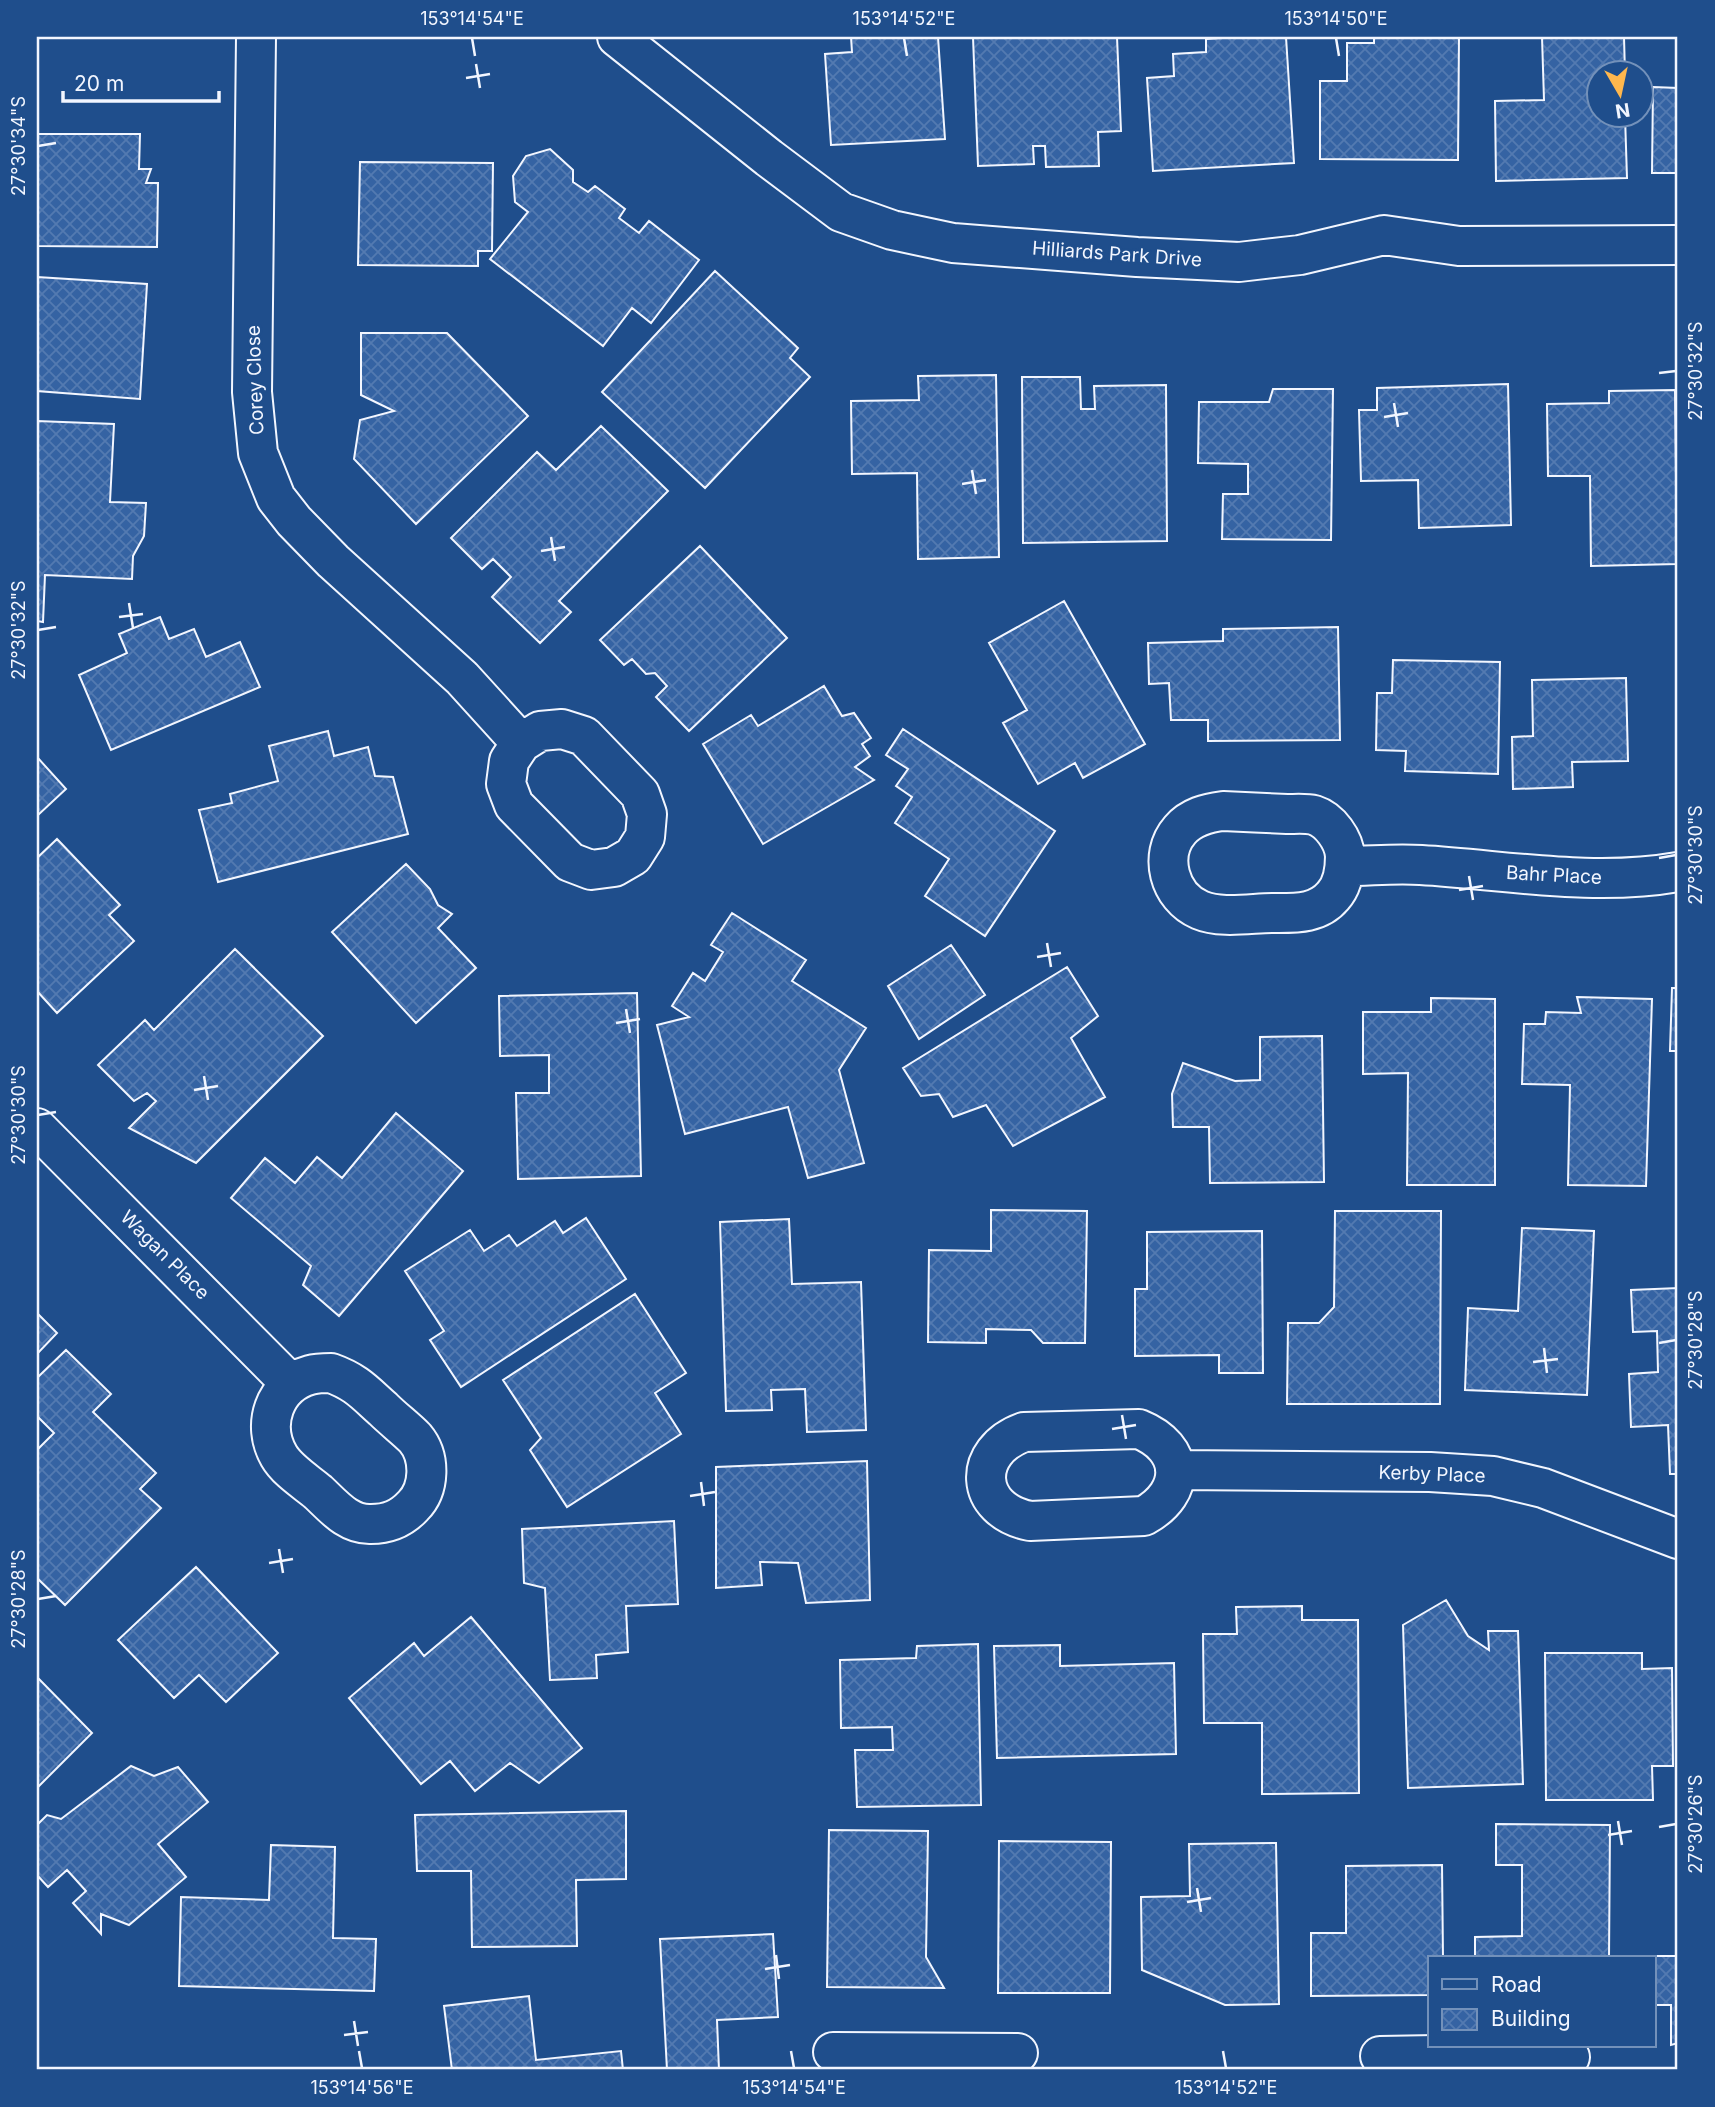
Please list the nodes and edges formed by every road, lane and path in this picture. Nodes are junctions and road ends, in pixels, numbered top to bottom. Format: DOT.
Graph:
graph roads {
  1 [pos="256,37"];
  2 [pos="617,37"];
  3 [pos="1678,245"];
  4 [pos="521,743"];
  5 [pos="1345,866"];
  6 [pos="1678,872"];
  7 [pos="37,1128"];
  8 [pos="291,1384"];
  9 [pos="1175,1471"];
  10 [pos="1678,1539"];
  11 [pos="833,2052"];
  12 [pos="1018,2053"];
  13 [pos="1380,2056"];
  14 [pos="1570,2057"];
  15 [pos="938,2062"];
  16 [pos="1490,2062"];
  1 -- 4 [label="street, Corey Close"];
  2 -- 3 [label="street, Hilliards Park Drive"];
  5 -- 6 [label="street, Bahr Place"];
  7 -- 8 [label="street, Wagan Place"];
  9 -- 10 [label="street, Kerby Place"];
  11 -- 15 [label="street"];
  12 -- 15 [label="street"];
  13 -- 16 [label="street"];
  14 -- 16 [label="street"];
}
